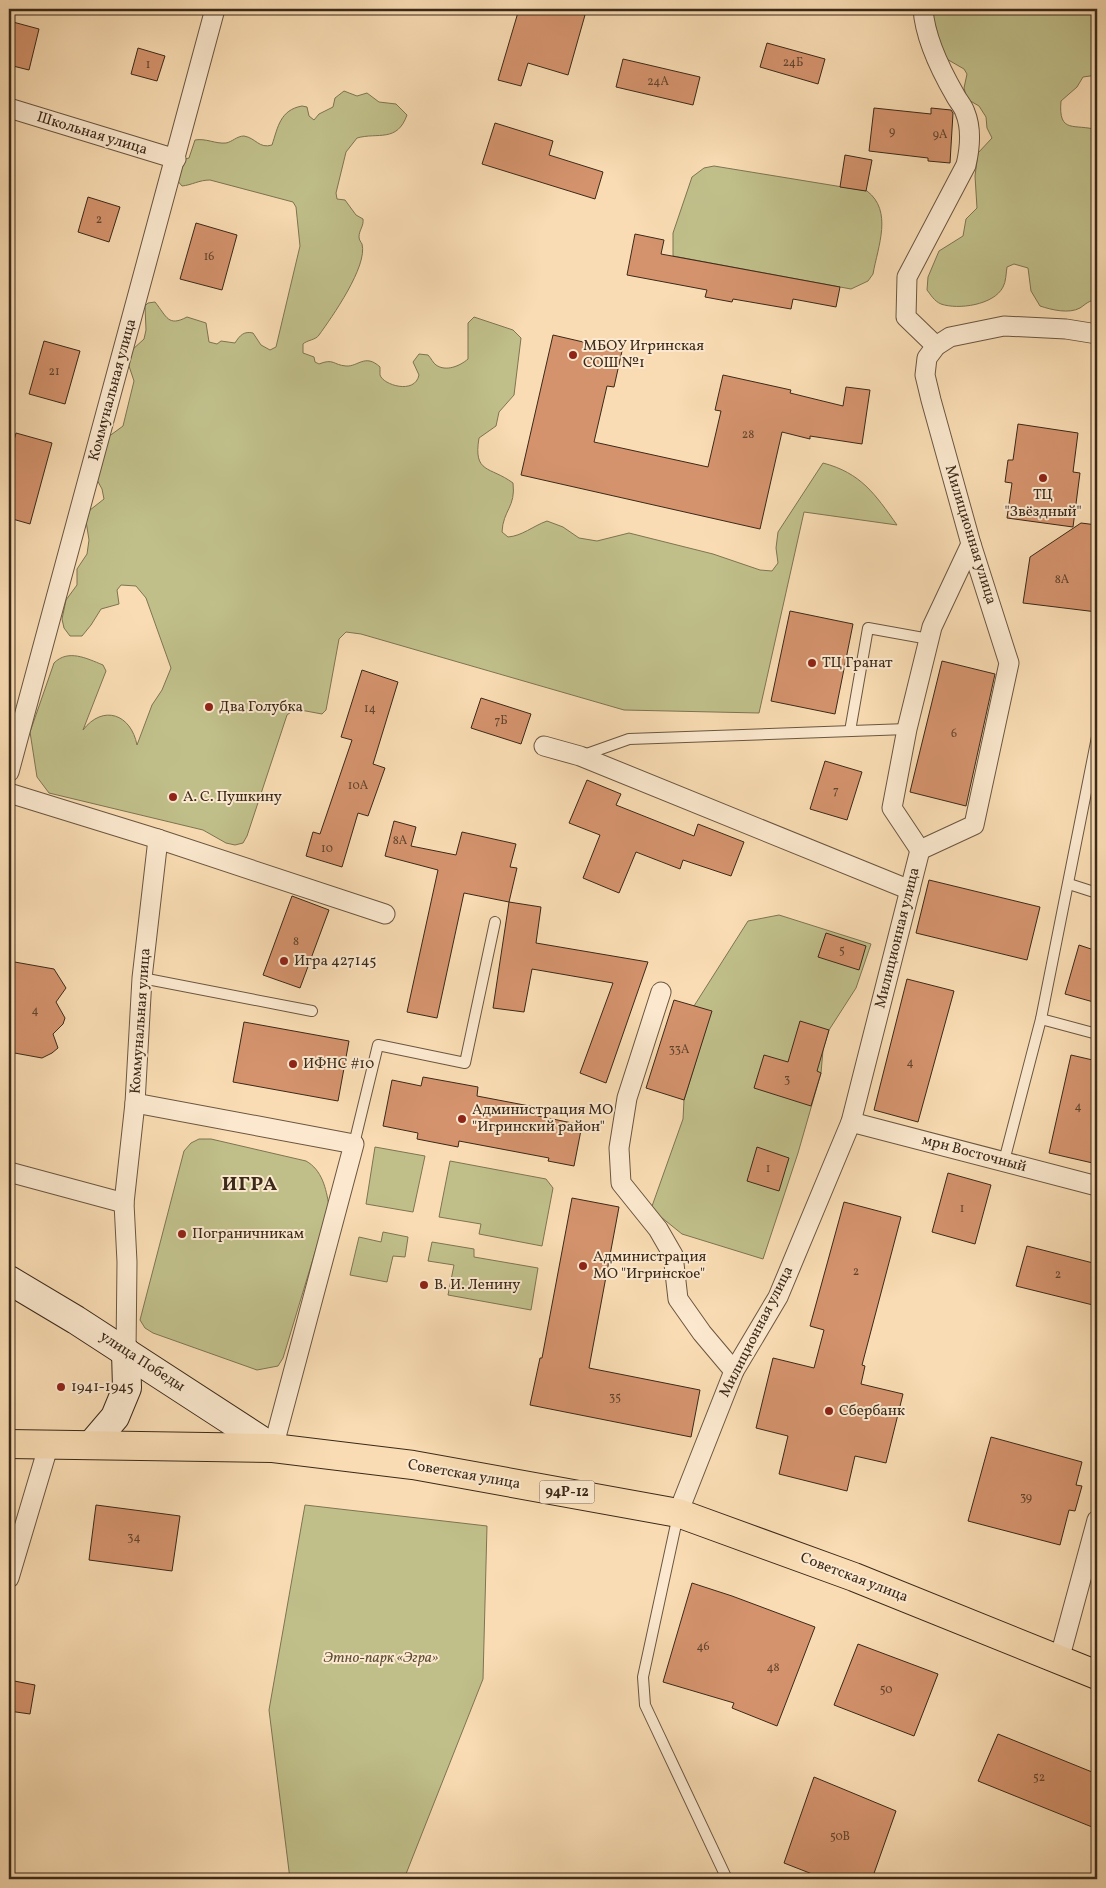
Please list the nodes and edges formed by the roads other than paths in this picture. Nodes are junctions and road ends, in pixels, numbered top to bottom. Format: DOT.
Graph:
graph roads {
  1 [pos="216,9"];
  2 [pos="923,9"];
  3 [pos="9,108"];
  4 [pos="176,160"];
  5 [pos="1097,334"];
  6 [pos="936,346"];
  7 [pos="971,544"];
  8 [pos="929,638"];
  9 [pos="907,729"];
  10 [pos="850,731"];
  11 [pos="1097,737"];
  12 [pos="544,746"];
  13 [pos="580,756"];
  14 [pos="9,772"];
  15 [pos="9,793"];
  16 [pos="158,839"];
  17 [pos="920,850"];
  18 [pos="1068,884"];
  19 [pos="910,890"];
  20 [pos="1097,892"];
  21 [pos="385,914"];
  22 [pos="495,922"];
  23 [pos="142,978"];
  24 [pos="661,992"];
  25 [pos="312,1011"];
  26 [pos="1041,1019"];
  27 [pos="1097,1034"];
  28 [pos="134,1103"];
  29 [pos="851,1122"];
  30 [pos="354,1144"];
  31 [pos="1004,1161"];
  32 [pos="9,1172"];
  33 [pos="1097,1186"];
  34 [pos="124,1203"];
  35 [pos="9,1280"];
  36 [pos="126,1352"];
  37 [pos="734,1372"];
  38 [pos="9,1444"];
  39 [pos="49,1444"];
  40 [pos="92,1444"];
  41 [pos="273,1448"];
  42 [pos="678,1513"];
  43 [pos="1097,1520"];
  44 [pos="9,1578"];
  45 [pos="1059,1660"];
  46 [pos="1097,1675"];
  47 [pos="727,1879"];
  1 -- 4 [label="street, Коммунальная улица"];
  2 -- 6 [label="street"];
  3 -- 4 [label="street, Школьная улица"];
  4 -- 14 [label="street, Коммунальная улица"];
  5 -- 6 [label="street"];
  6 -- 7 [label="street, Милиционная улица"];
  7 -- 8 [label="street"];
  7 -- 17 [label="street, Милиционная улица"];
  8 -- 9 [label="street"];
  8 -- 10 [label="lane"];
  9 -- 10 [label="lane"];
  9 -- 17 [label="street"];
  10 -- 13 [label="lane"];
  11 -- 18 [label="lane"];
  12 -- 13 [label="street"];
  13 -- 19 [label="street"];
  15 -- 16 [label="street"];
  16 -- 21 [label="street"];
  16 -- 23 [label="street, Коммунальная улица"];
  17 -- 19 [label="street, Милиционная улица"];
  18 -- 20 [label="lane"];
  18 -- 26 [label="lane"];
  19 -- 29 [label="street, Милиционная улица"];
  22 -- 30 [label="lane"];
  23 -- 25 [label="lane"];
  23 -- 28 [label="street, Коммунальная улица"];
  24 -- 37 [label="street"];
  26 -- 27 [label="lane"];
  26 -- 31 [label="lane"];
  28 -- 30 [label="street"];
  28 -- 34 [label="street, Коммунальная улица"];
  29 -- 31 [label="street, мрн Восточный"];
  29 -- 37 [label="street, Милиционная улица"];
  30 -- 41 [label="street"];
  31 -- 33 [label="street, мрн Восточный"];
  32 -- 34 [label="street"];
  34 -- 36 [label="street, Коммунальная улица"];
  35 -- 36 [label="main road, улица Победы"];
  36 -- 40 [label="main road"];
  36 -- 41 [label="main road, улица Победы"];
  37 -- 42 [label="street, Милиционная улица"];
  38 -- 39 [label="main road, Советская улица / 94Р-12"];
  39 -- 40 [label="main road, Советская улица / 94Р-12"];
  39 -- 44 [label="street"];
  40 -- 41 [label="main road, Советская улица / 94Р-12"];
  41 -- 42 [label="main road, Советская улица / 94Р-12"];
  42 -- 45 [label="main road, Советская улица / 94Р-12"];
  42 -- 47 [label="lane"];
  43 -- 45 [label="street"];
  45 -- 46 [label="main road, Советская улица / 94Р-12"];
}
